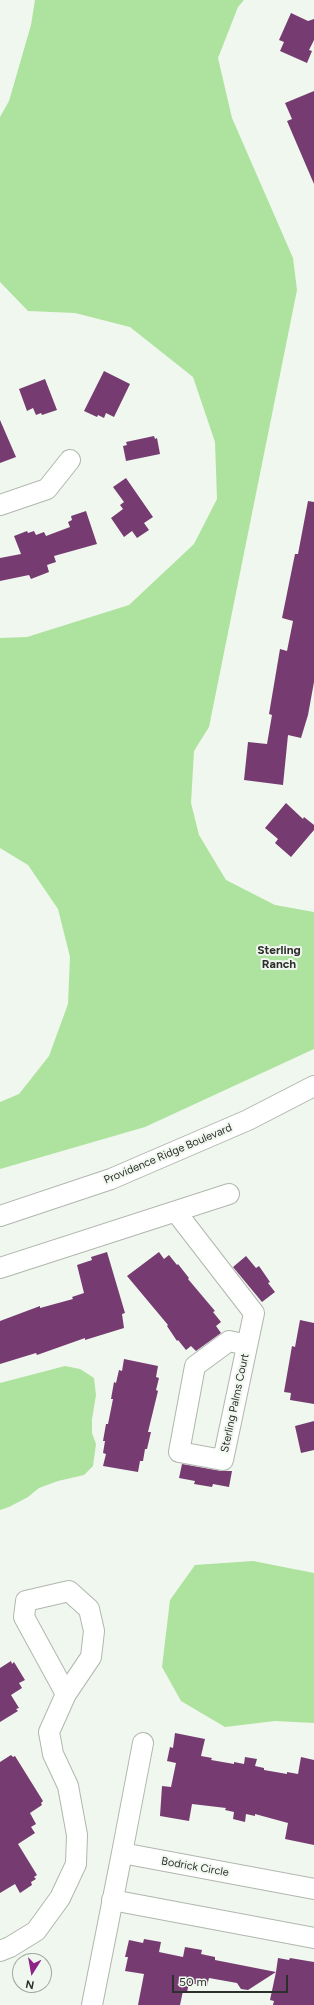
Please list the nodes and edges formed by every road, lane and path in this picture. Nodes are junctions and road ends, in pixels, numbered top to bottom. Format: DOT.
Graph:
graph roads {
  1 [pos="70,460"];
  2 [pos="0,505"];
  3 [pos="314,1086"];
  4 [pos="229,1194"];
  5 [pos="176,1212"];
  6 [pos="6,1213"];
  7 [pos="0,1268"];
  8 [pos="247,1345"];
  9 [pos="66,1694"];
  10 [pos="143,1743"];
  11 [pos="122,1853"];
  12 [pos="314,1889"];
  13 [pos="112,1900"];
  14 [pos="314,1938"];
  15 [pos="0,1951"];
  16 [pos="92,2005"];
  1 -- 2 [label="street"];
  3 -- 6 [label="street, Providence Ridge Boulevard"];
  4 -- 5 [label="street"];
  5 -- 7 [label="street"];
  5 -- 8 [label="street, Sterling Palms Court"];
  8 -- 8 [label="street, Sterling Palms Court"];
  9 -- 9 [label="street"];
  9 -- 15 [label="street"];
  10 -- 11 [label="street"];
  11 -- 12 [label="street, Bodrick Circle"];
  11 -- 13 [label="street"];
  13 -- 14 [label="street"];
  13 -- 16 [label="street"];
}
